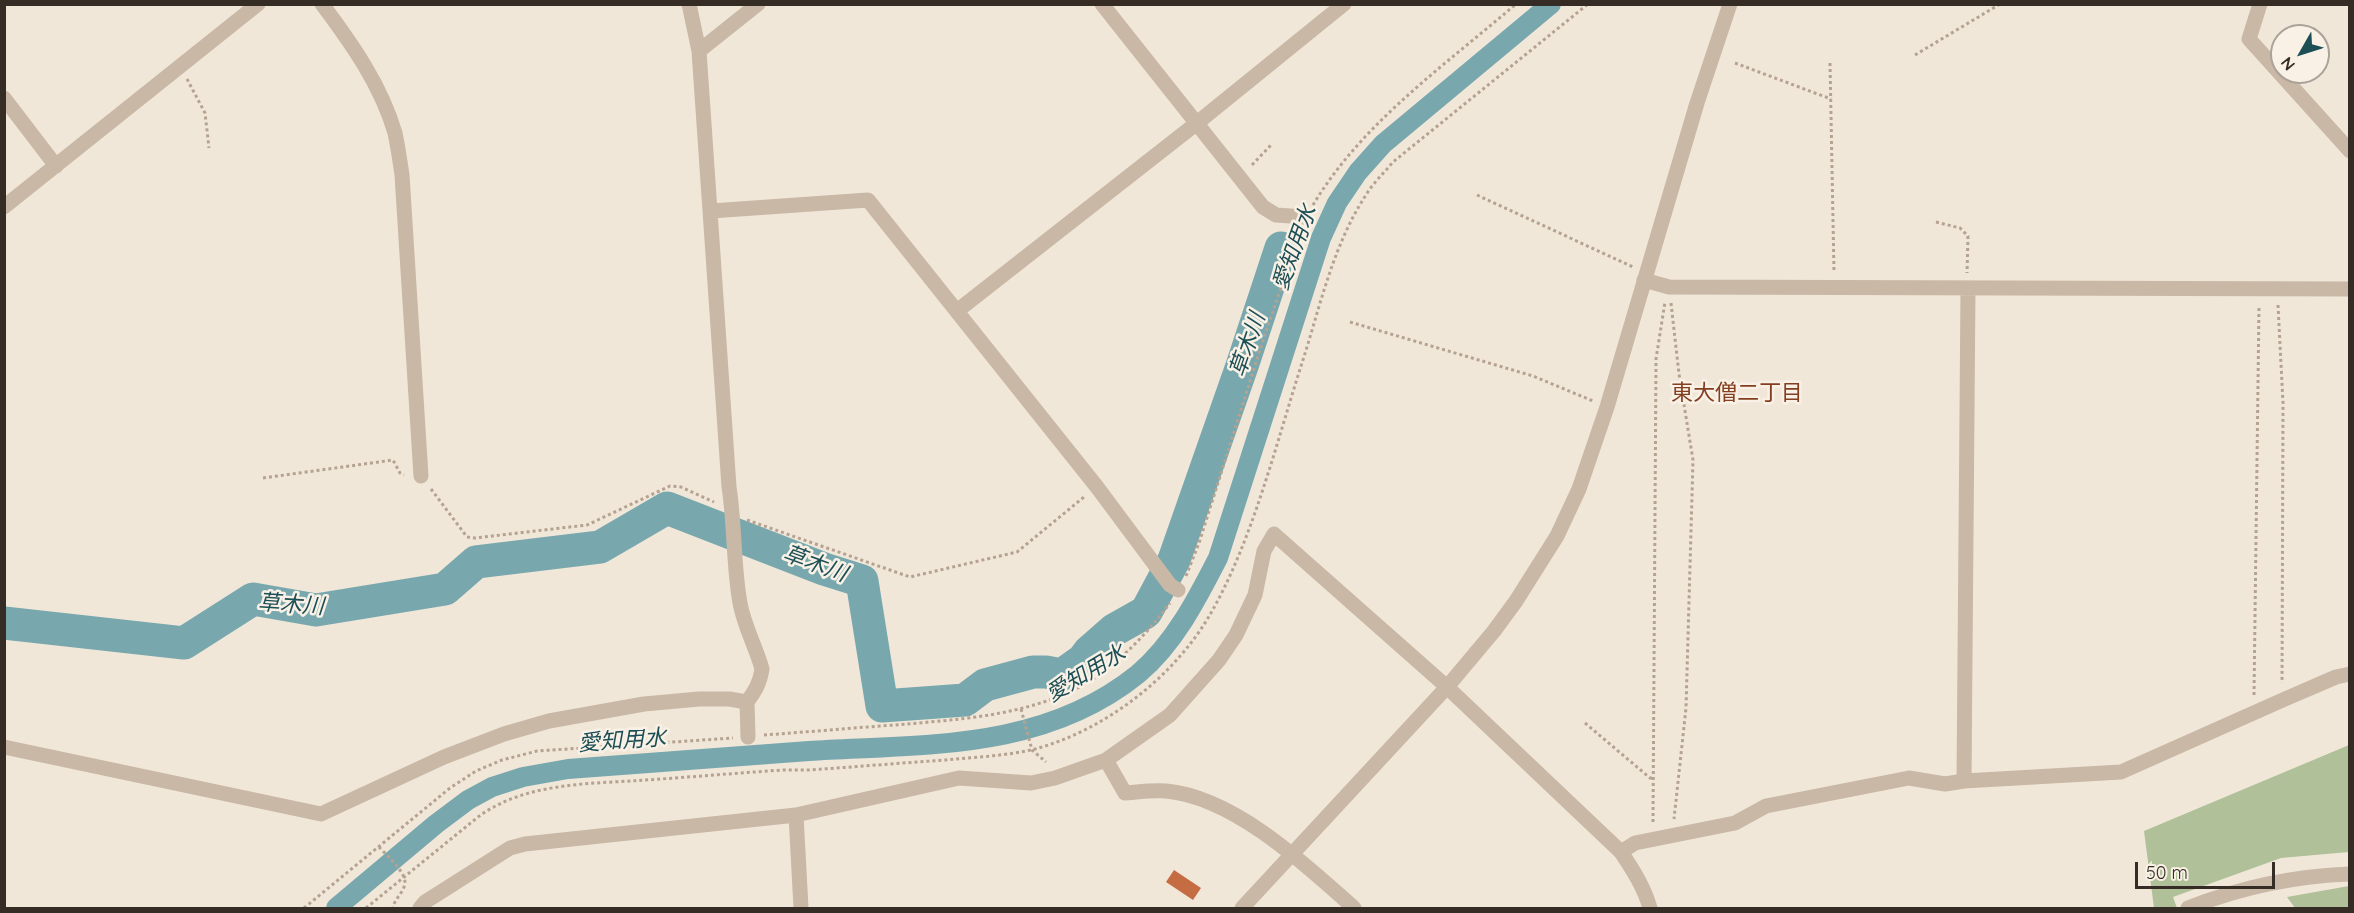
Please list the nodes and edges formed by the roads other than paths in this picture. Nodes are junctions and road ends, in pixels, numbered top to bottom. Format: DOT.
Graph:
graph roads {
  1 [pos="258,4"];
  2 [pos="322,4"];
  3 [pos="689,4"];
  4 [pos="758,4"];
  5 [pos="1102,4"];
  6 [pos="1344,4"];
  7 [pos="1730,4"];
  8 [pos="2260,4"];
  9 [pos="699,51"];
  10 [pos="4,98"];
  11 [pos="1197,123"];
  12 [pos="2349,151"];
  13 [pos="56,166"];
  14 [pos="4,207"];
  15 [pos="711,211"];
  16 [pos="1305,217"];
  17 [pos="1646,276"];
  18 [pos="1967,288"];
  19 [pos="2349,289"];
  20 [pos="957,311"];
  21 [pos="421,476"];
  22 [pos="1178,590"];
  23 [pos="2349,674"];
  24 [pos="1447,687"];
  25 [pos="747,702"];
  26 [pos="748,737"];
  27 [pos="4,747"];
  28 [pos="1106,760"];
  29 [pos="1964,781"];
  30 [pos="796,815"];
  31 [pos="1621,852"];
  32 [pos="1292,854"];
  33 [pos="2349,874"];
  34 [pos="420,909"];
  35 [pos="801,909"];
  36 [pos="1242,909"];
  37 [pos="1354,909"];
  38 [pos="1650,909"];
  39 [pos="2188,909"];
  1 -- 13 [label="street"];
  2 -- 21 [label="street"];
  3 -- 9 [label="street"];
  4 -- 9 [label="street"];
  5 -- 11 [label="street"];
  6 -- 11 [label="street"];
  7 -- 17 [label="street"];
  8 -- 12 [label="street"];
  9 -- 15 [label="street"];
  10 -- 13 [label="street"];
  11 -- 16 [label="street"];
  11 -- 20 [label="street"];
  13 -- 14 [label="street"];
  15 -- 20 [label="street"];
  15 -- 25 [label="street"];
  17 -- 18 [label="street"];
  17 -- 24 [label="street"];
  18 -- 19 [label="street"];
  18 -- 29 [label="street"];
  20 -- 22 [label="street"];
  23 -- 29 [label="street"];
  24 -- 28 [label="street"];
  24 -- 31 [label="street"];
  24 -- 32 [label="street"];
  25 -- 26 [label="street"];
  25 -- 27 [label="street"];
  28 -- 30 [label="street"];
  28 -- 32 [label="street"];
  29 -- 31 [label="street"];
  30 -- 34 [label="street"];
  30 -- 35 [label="street"];
  31 -- 38 [label="street"];
  32 -- 36 [label="street"];
  32 -- 37 [label="street"];
  33 -- 39 [label="street"];
}
